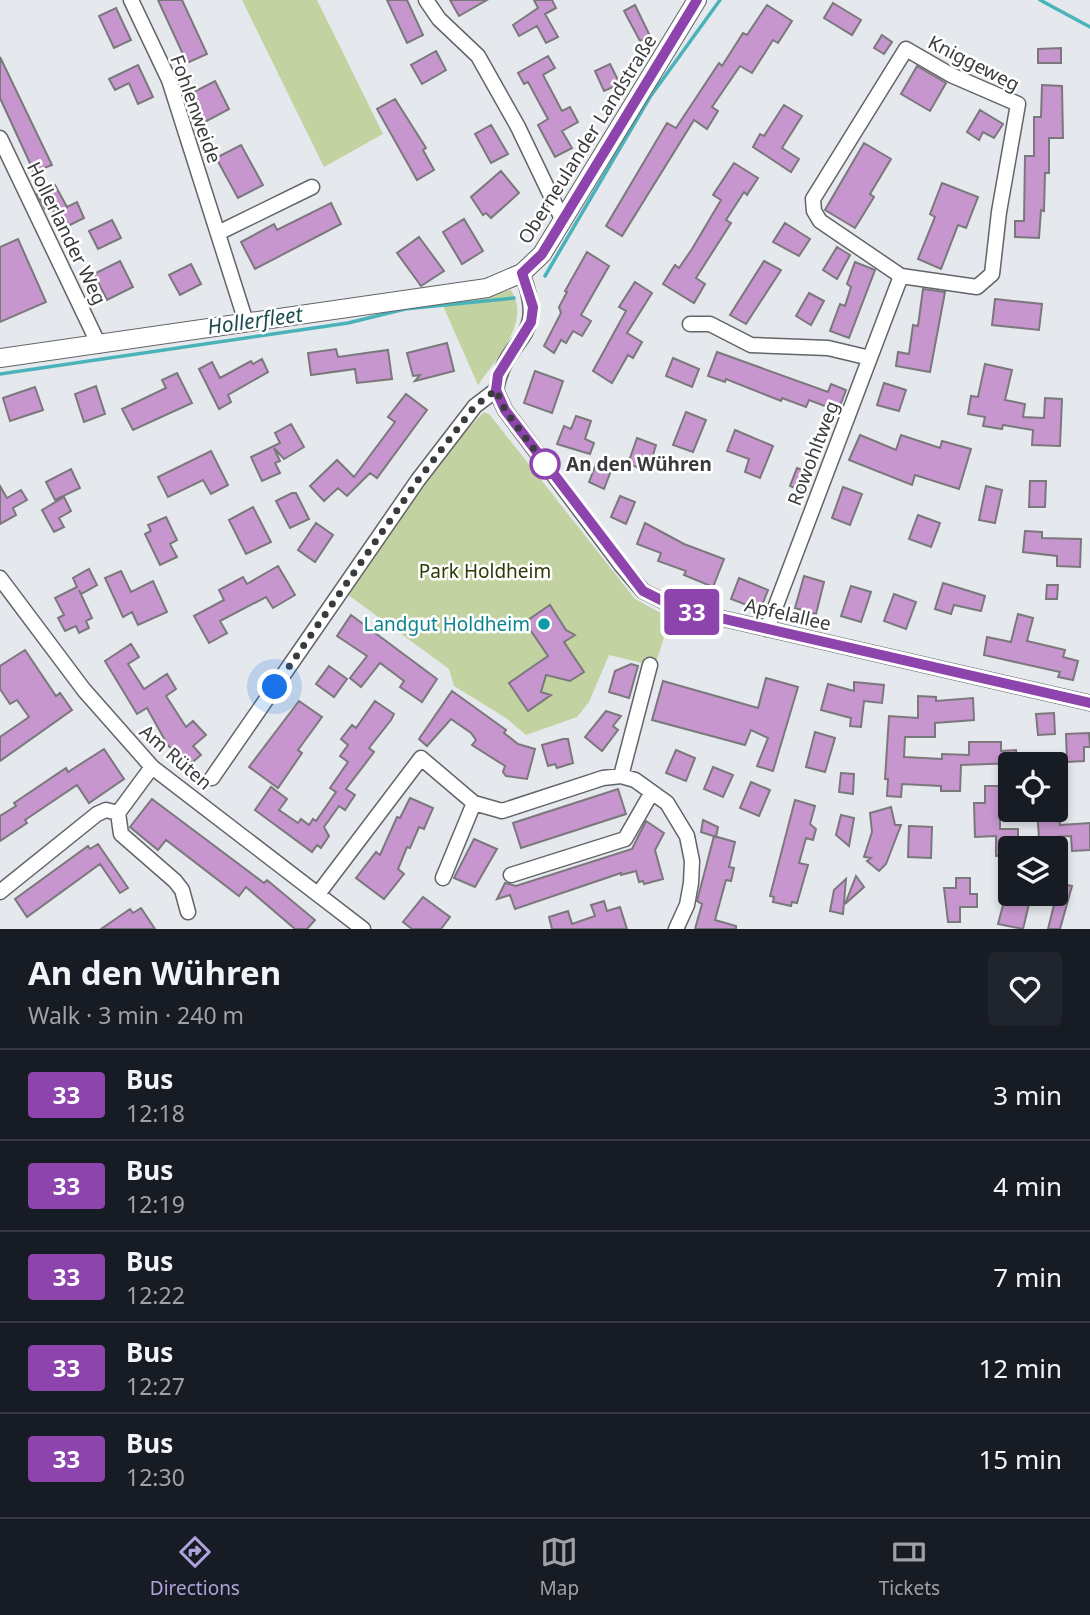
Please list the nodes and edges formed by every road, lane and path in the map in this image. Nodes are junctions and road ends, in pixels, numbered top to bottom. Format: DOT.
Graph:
graph roads {
  1 [pos="131,0"];
  2 [pos="426,0"];
  3 [pos="697,0"];
  4 [pos="0,138"];
  5 [pos="312,187"];
  6 [pos="563,220"];
  7 [pos="218,233"];
  8 [pos="522,273"];
  9 [pos="901,276"];
  10 [pos="246,322"];
  11 [pos="690,324"];
  12 [pos="99,345"];
  13 [pos="0,358"];
  14 [pos="870,358"];
  15 [pos="496,390"];
  16 [pos="0,578"];
  17 [pos="766,629"];
  18 [pos="650,665"];
  19 [pos="1090,702"];
  20 [pos="152,767"];
  21 [pos="621,776"];
  22 [pos="212,778"];
  23 [pos="652,792"];
  24 [pos="474,803"];
  25 [pos="118,813"];
  26 [pos="511,875"];
  27 [pos="443,878"];
  28 [pos="0,892"];
  29 [pos="318,894"];
  30 [pos="188,912"];
  31 [pos="363,929"];
  32 [pos="676,929"];
  1 -- 7 [label="street, Fohlenweide"];
  2 -- 6 [label="street"];
  3 -- 6 [label="street, Oberneulander Landstraße"];
  4 -- 12 [label="street, Hollerlander Weg"];
  5 -- 7 [label="street"];
  6 -- 8 [label="street, Oberneulander Landstraße"];
  7 -- 10 [label="street, Fohlenweide"];
  8 -- 10 [label="street, Oberneulander Landstraße"];
  8 -- 15 [label="street"];
  9 -- 9 [label="street, Kniggeweg"];
  9 -- 14 [label="street, Rowohltweg"];
  10 -- 12 [label="street, Oberneulander Landstraße"];
  11 -- 14 [label="street"];
  12 -- 13 [label="street, Oberneulander Landstraße"];
  14 -- 17 [label="street, Rowohltweg"];
  15 -- 17 [label="street, Apfelallee"];
  15 -- 22 [label="street"];
  16 -- 20 [label="street, Am Rüten"];
  17 -- 19 [label="street, Apfelallee"];
  18 -- 21 [label="street"];
  20 -- 25 [label="street"];
  20 -- 29 [label="street, Am Rüten"];
  21 -- 23 [label="street"];
  21 -- 24 [label="street"];
  23 -- 26 [label="street"];
  23 -- 32 [label="street"];
  24 -- 27 [label="street"];
  24 -- 29 [label="street"];
  25 -- 28 [label="street"];
  25 -- 30 [label="street"];
  29 -- 31 [label="street, Am Rüten"];
}
